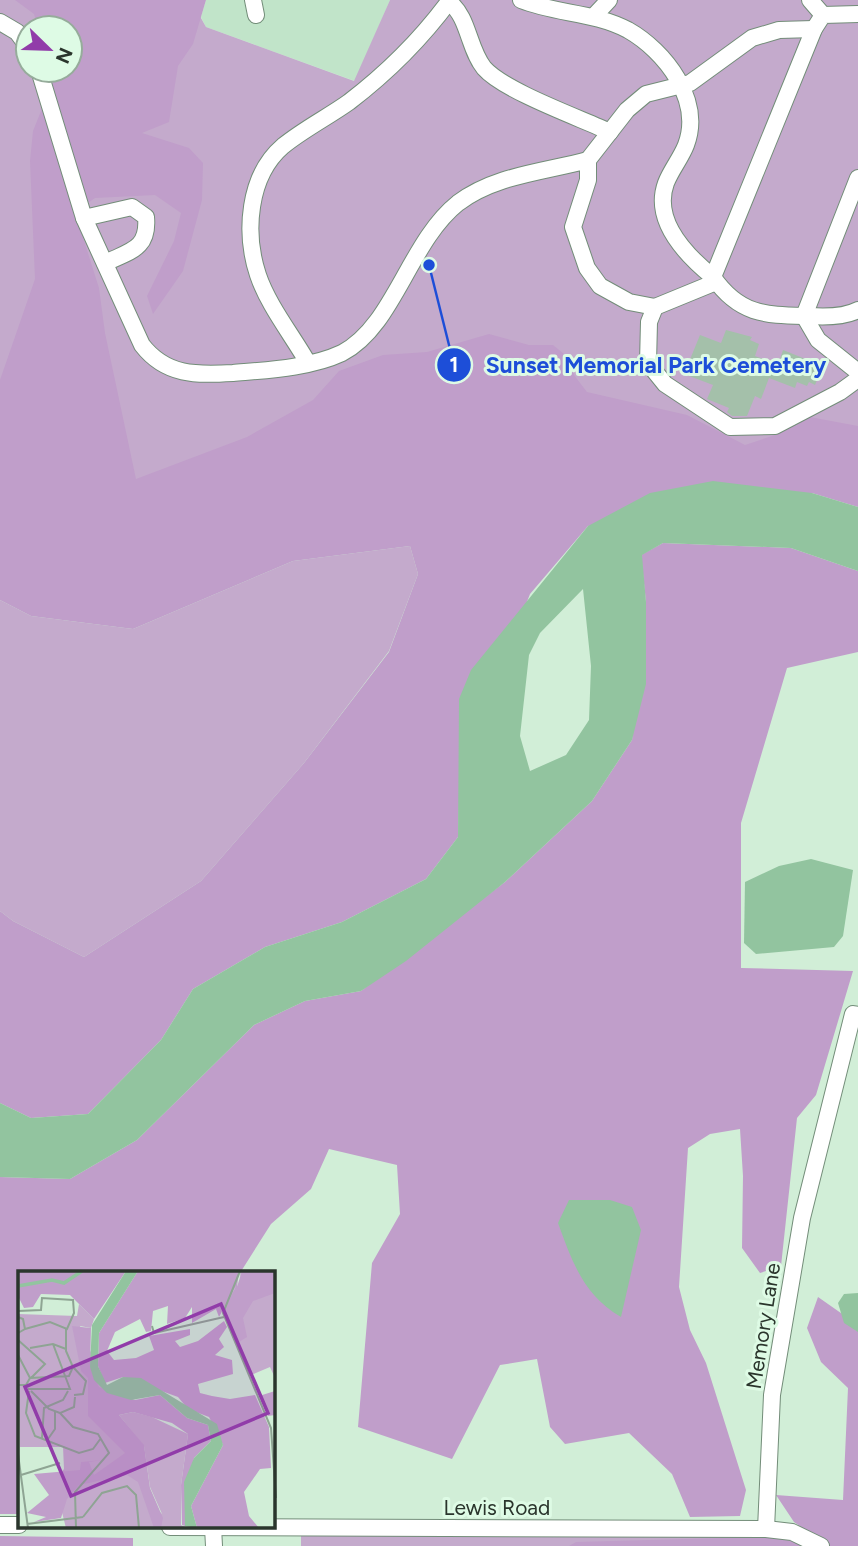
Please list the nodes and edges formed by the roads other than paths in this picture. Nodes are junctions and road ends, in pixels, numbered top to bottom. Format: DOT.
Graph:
graph roads {
  1 [pos="520,0"];
  2 [pos="609,0"];
  3 [pos="810,0"];
  4 [pos="450,1"];
  5 [pos="858,14"];
  6 [pos="594,16"];
  7 [pos="818,22"];
  8 [pos="43,84"];
  9 [pos="681,85"];
  10 [pos="610,132"];
  11 [pos="588,160"];
  12 [pos="858,177"];
  13 [pos="84,218"];
  14 [pos="105,263"];
  15 [pos="715,280"];
  16 [pos="655,307"];
  17 [pos="858,310"];
  18 [pos="804,316"];
  19 [pos="308,363"];
  20 [pos="858,372"];
  21 [pos="858,379"];
  22 [pos="858,1014"];
  23 [pos="0,1525"];
  24 [pos="18,1525"];
  25 [pos="275,1527"];
  26 [pos="213,1528"];
  27 [pos="766,1529"];
  28 [pos="214,1546"];
  29 [pos="821,1546"];
  1 -- 6 [label="street"];
  2 -- 6 [label="street"];
  3 -- 7 [label="street"];
  4 -- 10 [label="street"];
  4 -- 19 [label="street"];
  5 -- 7 [label="street"];
  6 -- 9 [label="street"];
  7 -- 9 [label="street"];
  7 -- 15 [label="street"];
  8 -- 13 [label="street"];
  9 -- 10 [label="street"];
  9 -- 15 [label="street"];
  10 -- 11 [label="street"];
  11 -- 16 [label="street"];
  11 -- 19 [label="street"];
  12 -- 18 [label="street"];
  13 -- 14 [label="street"];
  13 -- 14 [label="street"];
  14 -- 19 [label="street"];
  15 -- 16 [label="street"];
  15 -- 18 [label="street"];
  16 -- 21 [label="street"];
  17 -- 18 [label="street"];
  18 -- 20 [label="street"];
  22 -- 27 [label="street, Memory Lane"];
  23 -- 24 [label="street"];
  25 -- 27 [label="street, Lewis Road"];
  26 -- 28 [label="street"];
  27 -- 29 [label="street, Lewis Road"];
}
